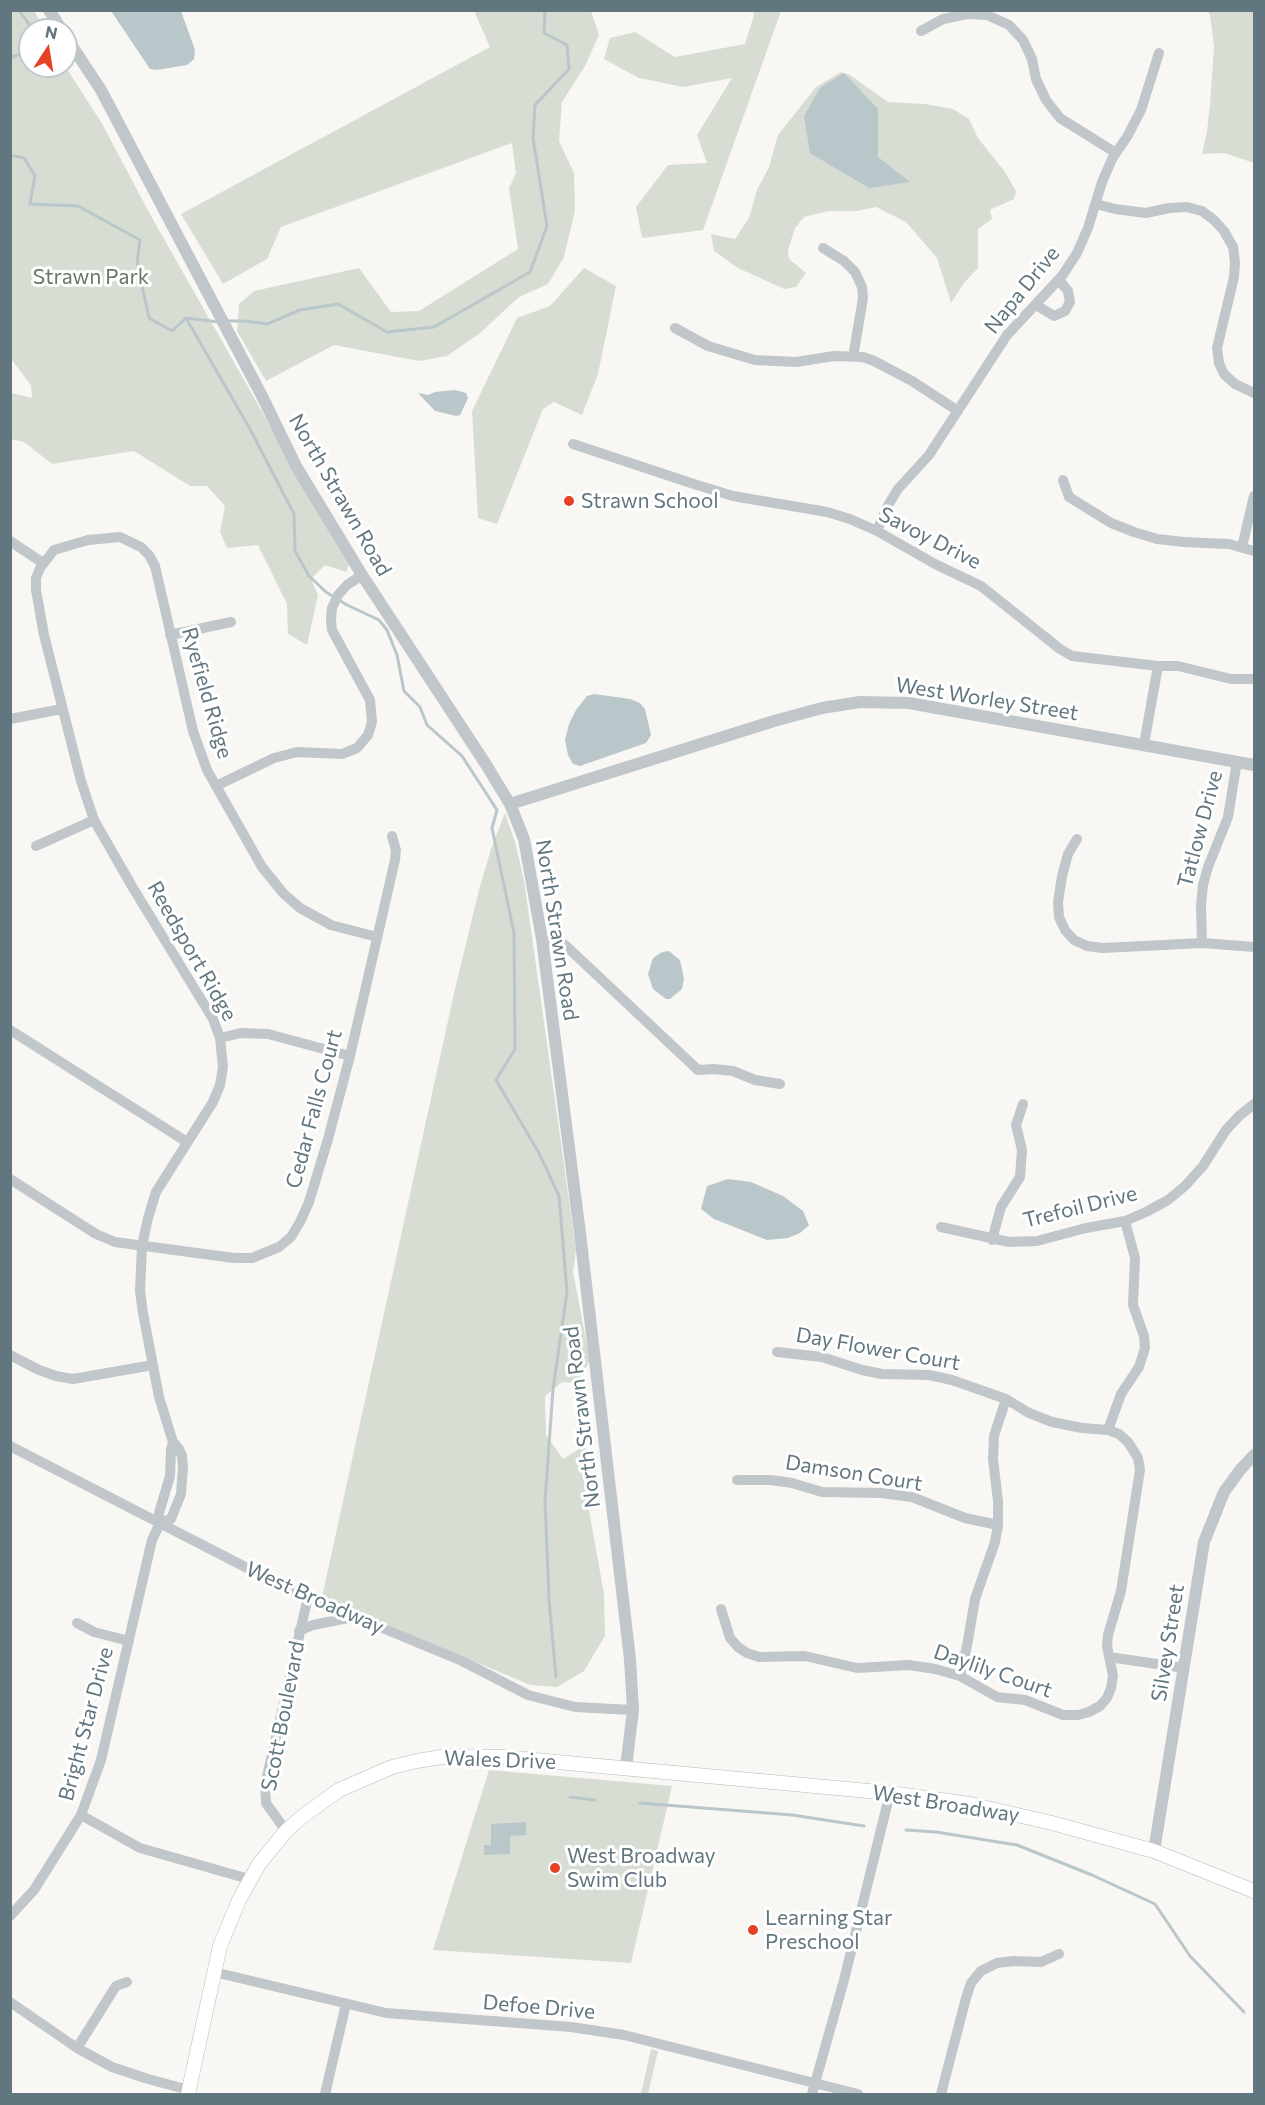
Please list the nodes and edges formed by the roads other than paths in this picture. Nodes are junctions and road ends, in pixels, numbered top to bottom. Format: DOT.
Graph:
graph roads {
  1 [pos="921,31"];
  2 [pos="1159,53"];
  3 [pos="78,55"];
  4 [pos="1116,153"];
  5 [pos="1096,204"];
  6 [pos="823,248"];
  7 [pos="1059,280"];
  8 [pos="1036,305"];
  9 [pos="675,328"];
  10 [pos="854,357"];
  11 [pos="1254,393"];
  12 [pos="958,411"];
  13 [pos="573,444"];
  14 [pos="1063,480"];
  15 [pos="1254,496"];
  16 [pos="877,531"];
  17 [pos="10,541"];
  18 [pos="1242,547"];
  19 [pos="1254,551"];
  20 [pos="43,563"];
  21 [pos="362,574"];
  22 [pos="231,622"];
  23 [pos="170,635"];
  24 [pos="1158,666"];
  25 [pos="1254,679"];
  26 [pos="62,709"];
  27 [pos="10,719"];
  28 [pos="1144,744"];
  29 [pos="1238,761"];
  30 [pos="1254,765"];
  31 [pos="216,786"];
  32 [pos="510,804"];
  33 [pos="94,820"];
  34 [pos="392,836"];
  35 [pos="1077,839"];
  36 [pos="36,846"];
  37 [pos="377,937"];
  38 [pos="542,943"];
  39 [pos="1202,944"];
  40 [pos="1254,947"];
  41 [pos="10,1030"];
  42 [pos="220,1038"];
  43 [pos="350,1056"];
  44 [pos="780,1084"];
  45 [pos="1023,1104"];
  46 [pos="1254,1104"];
  47 [pos="187,1142"];
  48 [pos="10,1179"];
  49 [pos="1125,1221"];
  50 [pos="941,1227"];
  51 [pos="992,1240"];
  52 [pos="142,1246"];
  53 [pos="777,1352"];
  54 [pos="10,1355"];
  55 [pos="153,1365"];
  56 [pos="1006,1399"];
  57 [pos="1108,1430"];
  58 [pos="10,1446"];
  59 [pos="1254,1455"];
  60 [pos="737,1480"];
  61 [pos="160,1523"];
  62 [pos="998,1525"];
  63 [pos="308,1597"];
  64 [pos="721,1609"];
  65 [pos="355,1616"];
  66 [pos="77,1623"];
  67 [pos="299,1631"];
  68 [pos="129,1641"];
  69 [pos="1109,1657"];
  70 [pos="1184,1668"];
  71 [pos="960,1676"];
  72 [pos="633,1710"];
  73 [pos="626,1767"];
  74 [pos="890,1793"];
  75 [pos="81,1815"];
  76 [pos="286,1831"];
  77 [pos="1154,1851"];
  78 [pos="249,1879"];
  79 [pos="1254,1890"];
  80 [pos="10,1916"];
  81 [pos="1059,1954"];
  82 [pos="214,1972"];
  83 [pos="127,1982"];
  84 [pos="10,2002"];
  85 [pos="346,2004"];
  86 [pos="77,2048"];
  87 [pos="813,2089"];
  88 [pos="188,2092"];
  89 [pos="326,2094"];
  90 [pos="858,2094"];
  91 [pos="941,2094"];
  1 -- 4 [label="street"];
  2 -- 4 [label="street, Napa Drive"];
  3 -- 21 [label="street, North Strawn Road"];
  4 -- 5 [label="street, Napa Drive"];
  5 -- 7 [label="street, Napa Drive"];
  5 -- 11 [label="street"];
  6 -- 10 [label="street"];
  7 -- 8 [label="street, Napa Drive"];
  7 -- 8 [label="street"];
  8 -- 12 [label="street, Napa Drive"];
  9 -- 10 [label="street"];
  10 -- 12 [label="street"];
  12 -- 16 [label="street, Napa Drive"];
  13 -- 16 [label="street, Savoy Drive"];
  14 -- 18 [label="street"];
  15 -- 18 [label="street"];
  16 -- 24 [label="street, Savoy Drive"];
  17 -- 20 [label="street"];
  18 -- 19 [label="street"];
  20 -- 23 [label="street, Ryefield Ridge"];
  20 -- 26 [label="street, Reedsport Ridge"];
  21 -- 31 [label="street"];
  21 -- 32 [label="street, North Strawn Road"];
  22 -- 23 [label="street"];
  23 -- 31 [label="street, Ryefield Ridge"];
  24 -- 25 [label="street, Savoy Drive"];
  24 -- 28 [label="street"];
  26 -- 27 [label="street"];
  26 -- 33 [label="street, Reedsport Ridge"];
  28 -- 29 [label="street, West Worley Street"];
  28 -- 32 [label="street, West Worley Street"];
  29 -- 30 [label="street, West Worley Street"];
  29 -- 39 [label="street, Tatlow Drive"];
  31 -- 37 [label="street, Ryefield Ridge"];
  32 -- 38 [label="street, North Strawn Road"];
  33 -- 36 [label="street"];
  33 -- 42 [label="street, Reedsport Ridge"];
  34 -- 37 [label="street, Cedar Falls Court"];
  35 -- 39 [label="street"];
  37 -- 43 [label="street, Cedar Falls Court"];
  38 -- 44 [label="street"];
  38 -- 72 [label="street, North Strawn Road"];
  39 -- 40 [label="street"];
  41 -- 47 [label="street"];
  42 -- 43 [label="street"];
  42 -- 47 [label="street, Reedsport Ridge"];
  43 -- 52 [label="street, Cedar Falls Court"];
  45 -- 51 [label="street"];
  46 -- 49 [label="street, Trefoil Drive"];
  47 -- 52 [label="street, Reedsport Ridge"];
  48 -- 52 [label="street, Cedar Falls Court"];
  49 -- 51 [label="street, Trefoil Drive"];
  49 -- 57 [label="street"];
  50 -- 51 [label="street, Trefoil Drive"];
  52 -- 55 [label="street, Reedsport Ridge"];
  53 -- 56 [label="street, Day Flower Court"];
  54 -- 55 [label="street"];
  55 -- 61 [label="street, Reedsport Ridge"];
  56 -- 57 [label="street, Day Flower Court"];
  56 -- 62 [label="street"];
  57 -- 69 [label="street"];
  58 -- 61 [label="street, West Broadway"];
  59 -- 70 [label="street, Silvey Street"];
  60 -- 62 [label="street, Damson Court"];
  61 -- 63 [label="street, West Broadway"];
  61 -- 68 [label="street, Bright Star Drive"];
  62 -- 71 [label="street"];
  63 -- 65 [label="street, West Broadway"];
  63 -- 67 [label="street, Scott Boulevard"];
  64 -- 71 [label="street, Daylily Court"];
  65 -- 67 [label="street"];
  65 -- 72 [label="street, West Broadway"];
  66 -- 68 [label="street"];
  67 -- 76 [label="street, Scott Boulevard"];
  68 -- 75 [label="street, Bright Star Drive"];
  69 -- 70 [label="street"];
  69 -- 71 [label="street, Daylily Court"];
  70 -- 77 [label="street, Silvey Street"];
  72 -- 73 [label="street, North Strawn Road"];
  73 -- 74 [label="main road, West Broadway"];
  73 -- 76 [label="main road, Wales Drive"];
  74 -- 77 [label="main road, West Broadway"];
  74 -- 87 [label="street"];
  75 -- 78 [label="street"];
  75 -- 80 [label="street, Bright Star Drive"];
  76 -- 78 [label="main road"];
  77 -- 79 [label="main road, West Broadway"];
  78 -- 82 [label="main road"];
  81 -- 91 [label="street"];
  82 -- 85 [label="street, Defoe Drive"];
  82 -- 88 [label="main road"];
  83 -- 86 [label="street"];
  84 -- 86 [label="street"];
  85 -- 87 [label="street, Defoe Drive"];
  85 -- 89 [label="street"];
  86 -- 88 [label="street"];
  87 -- 90 [label="street, Defoe Drive"];
}
